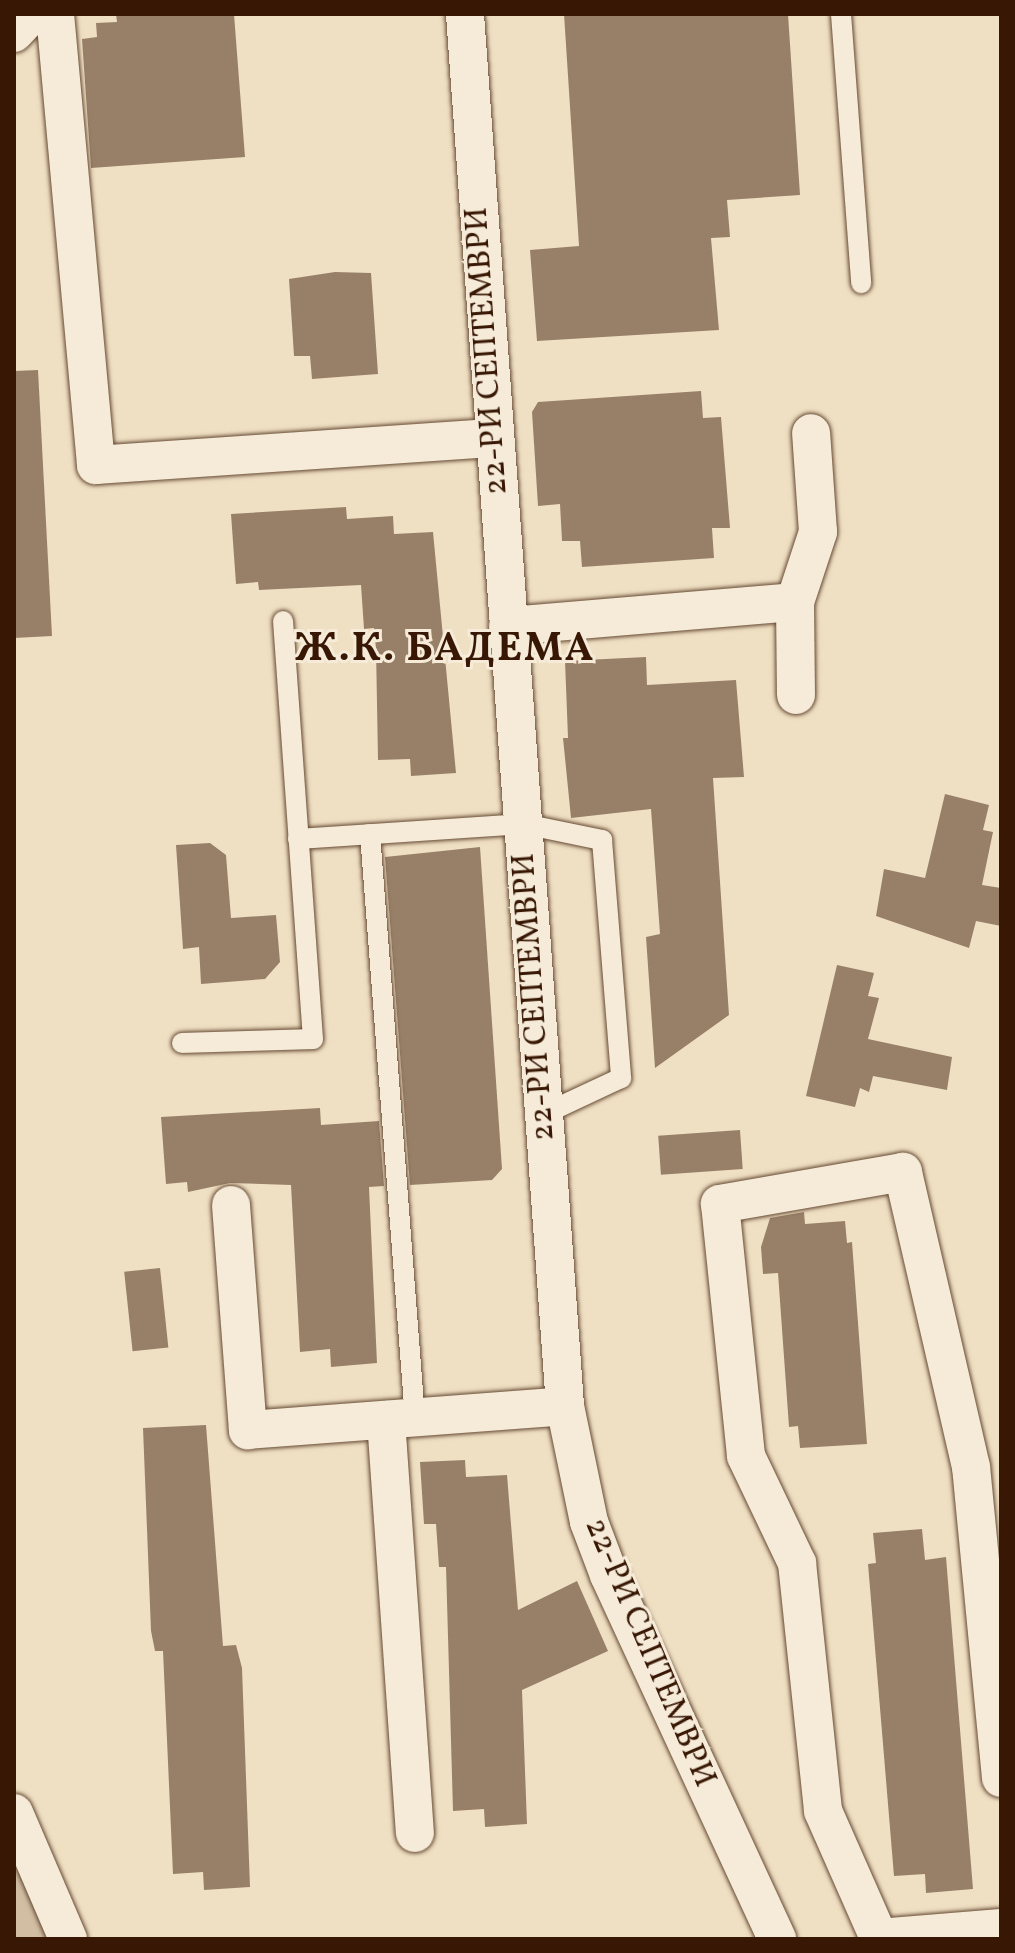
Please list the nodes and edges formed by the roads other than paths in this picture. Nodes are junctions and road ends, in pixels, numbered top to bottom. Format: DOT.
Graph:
graph roads {
  1 [pos="32,14"];
  2 [pos="55,14"];
  3 [pos="465,14"];
  4 [pos="841,14"];
  5 [pos="14,33"];
  6 [pos="861,283"];
  7 [pos="811,433"];
  8 [pos="494,438"];
  9 [pos="795,602"];
  10 [pos="283,621"];
  11 [pos="508,626"];
  12 [pos="796,695"];
  13 [pos="524,824"];
  14 [pos="370,834"];
  15 [pos="298,839"];
  16 [pos="182,1043"];
  17 [pos="542,1115"];
  18 [pos="231,1205"];
  19 [pos="565,1406"];
  20 [pos="400,1419"];
  21 [pos="1001,1778"];
  22 [pos="14,1813"];
  23 [pos="415,1833"];
  24 [pos="1001,1928"];
  25 [pos="68,1939"];
  26 [pos="777,1939"];
  1 -- 5 [label="street"];
  2 -- 8 [label="street"];
  3 -- 8 [label="street, 22-РИ СЕПТЕМВРИ"];
  4 -- 6 [label="lane"];
  7 -- 9 [label="street"];
  8 -- 11 [label="street, 22-РИ СЕПТЕМВРИ"];
  9 -- 11 [label="street"];
  9 -- 12 [label="street"];
  10 -- 15 [label="lane"];
  11 -- 13 [label="street, 22-РИ СЕПТЕМВРИ"];
  13 -- 14 [label="lane"];
  13 -- 17 [label="street, 22-РИ СЕПТЕМВРИ"];
  13 -- 17 [label="lane"];
  14 -- 15 [label="lane"];
  14 -- 20 [label="lane"];
  15 -- 16 [label="lane"];
  17 -- 19 [label="street, 22-РИ СЕПТЕМВРИ"];
  18 -- 20 [label="street"];
  19 -- 20 [label="street"];
  19 -- 26 [label="street, 22-РИ СЕПТЕМВРИ"];
  20 -- 23 [label="street"];
  21 -- 24 [label="street"];
  22 -- 25 [label="street"];
}
